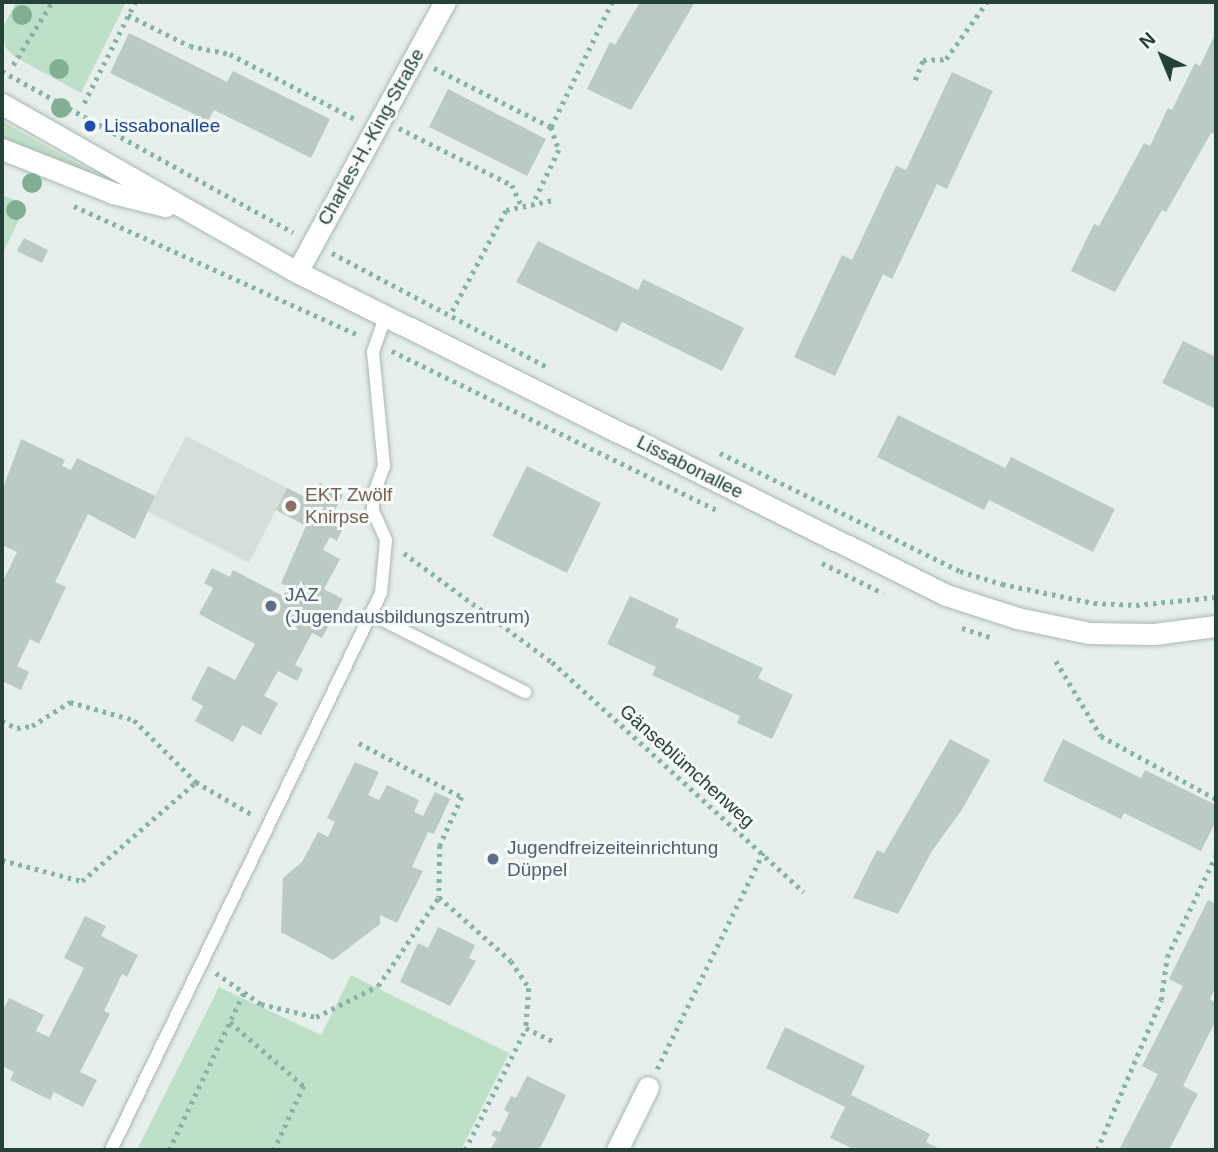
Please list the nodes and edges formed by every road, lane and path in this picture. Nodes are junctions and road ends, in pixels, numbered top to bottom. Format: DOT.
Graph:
graph roads {
  1 [pos="52,2"];
  2 [pos="135,2"];
  3 [pos="445,2"];
  4 [pos="612,2"];
  5 [pos="987,2"];
  6 [pos="128,15"];
  7 [pos="13,65"];
  8 [pos="433,67"];
  9 [pos="2,71"];
  10 [pos="915,80"];
  11 [pos="84,103"];
  12 [pos="2,104"];
  13 [pos="358,120"];
  14 [pos="551,127"];
  15 [pos="399,128"];
  16 [pos="2,149"];
  17 [pos="553,200"];
  18 [pos="67,203"];
  19 [pos="533,204"];
  20 [pos="522,206"];
  21 [pos="189,211"];
  22 [pos="276,223"];
  23 [pos="356,266"];
  24 [pos="297,272"];
  25 [pos="452,311"];
  26 [pos="386,315"];
  27 [pos="352,331"];
  28 [pos="556,372"];
  29 [pos="710,449"];
  30 [pos="386,540"];
  31 [pos="1216,597"];
  32 [pos="371,614"];
  33 [pos="1216,626"];
  34 [pos="1056,661"];
  35 [pos="525,692"];
  36 [pos="2,721"];
  37 [pos="359,743"];
  38 [pos="196,782"];
  39 [pos="1216,799"];
  40 [pos="270,823"];
  41 [pos="763,853"];
  42 [pos="1216,855"];
  43 [pos="2,860"];
  44 [pos="804,892"];
  45 [pos="439,897"];
  46 [pos="201,963"];
  47 [pos="244,992"];
  48 [pos="230,1022"];
  49 [pos="526,1028"];
  50 [pos="555,1042"];
  51 [pos="648,1087"];
  52 [pos="111,1150"];
  53 [pos="169,1150"];
  54 [pos="274,1150"];
  55 [pos="466,1150"];
  56 [pos="617,1150"];
  57 [pos="1097,1150"];
  1 -- 7 [label="path"];
  2 -- 6 [label="path"];
  3 -- 24 [label="street, Charles-H.-King-Straße"];
  4 -- 14 [label="path"];
  5 -- 10 [label="path"];
  6 -- 11 [label="path"];
  6 -- 13 [label="path"];
  8 -- 14 [label="path"];
  9 -- 22 [label="path"];
  12 -- 21 [label="street, Lissabonallee"];
  14 -- 19 [label="path"];
  15 -- 20 [label="path"];
  16 -- 21 [label="street, Lissabonallee"];
  17 -- 19 [label="path"];
  18 -- 27 [label="path"];
  19 -- 20 [label="path"];
  20 -- 25 [label="path"];
  21 -- 24 [label="street, Lissabonallee"];
  23 -- 28 [label="path"];
  24 -- 26 [label="street, Lissabonallee"];
  26 -- 30 [label="lane"];
  26 -- 33 [label="street, Lissabonallee"];
  29 -- 31 [label="path"];
  30 -- 32 [label="lane"];
  30 -- 41 [label="path, Gänseblümchenweg"];
  32 -- 35 [label="lane"];
  32 -- 40 [label="lane"];
  34 -- 39 [label="path"];
  36 -- 38 [label="path"];
  37 -- 45 [label="path"];
  38 -- 40 [label="path"];
  38 -- 43 [label="path"];
  40 -- 46 [label="lane"];
  41 -- 44 [label="path"];
  41 -- 51 [label="path, Gänseblümchenweg"];
  42 -- 57 [label="path"];
  45 -- 47 [label="path"];
  45 -- 49 [label="path"];
  46 -- 47 [label="path"];
  46 -- 52 [label="lane"];
  47 -- 48 [label="path"];
  48 -- 53 [label="path"];
  48 -- 54 [label="path"];
  49 -- 50 [label="path"];
  49 -- 55 [label="path"];
  51 -- 56 [label="street"];
}
